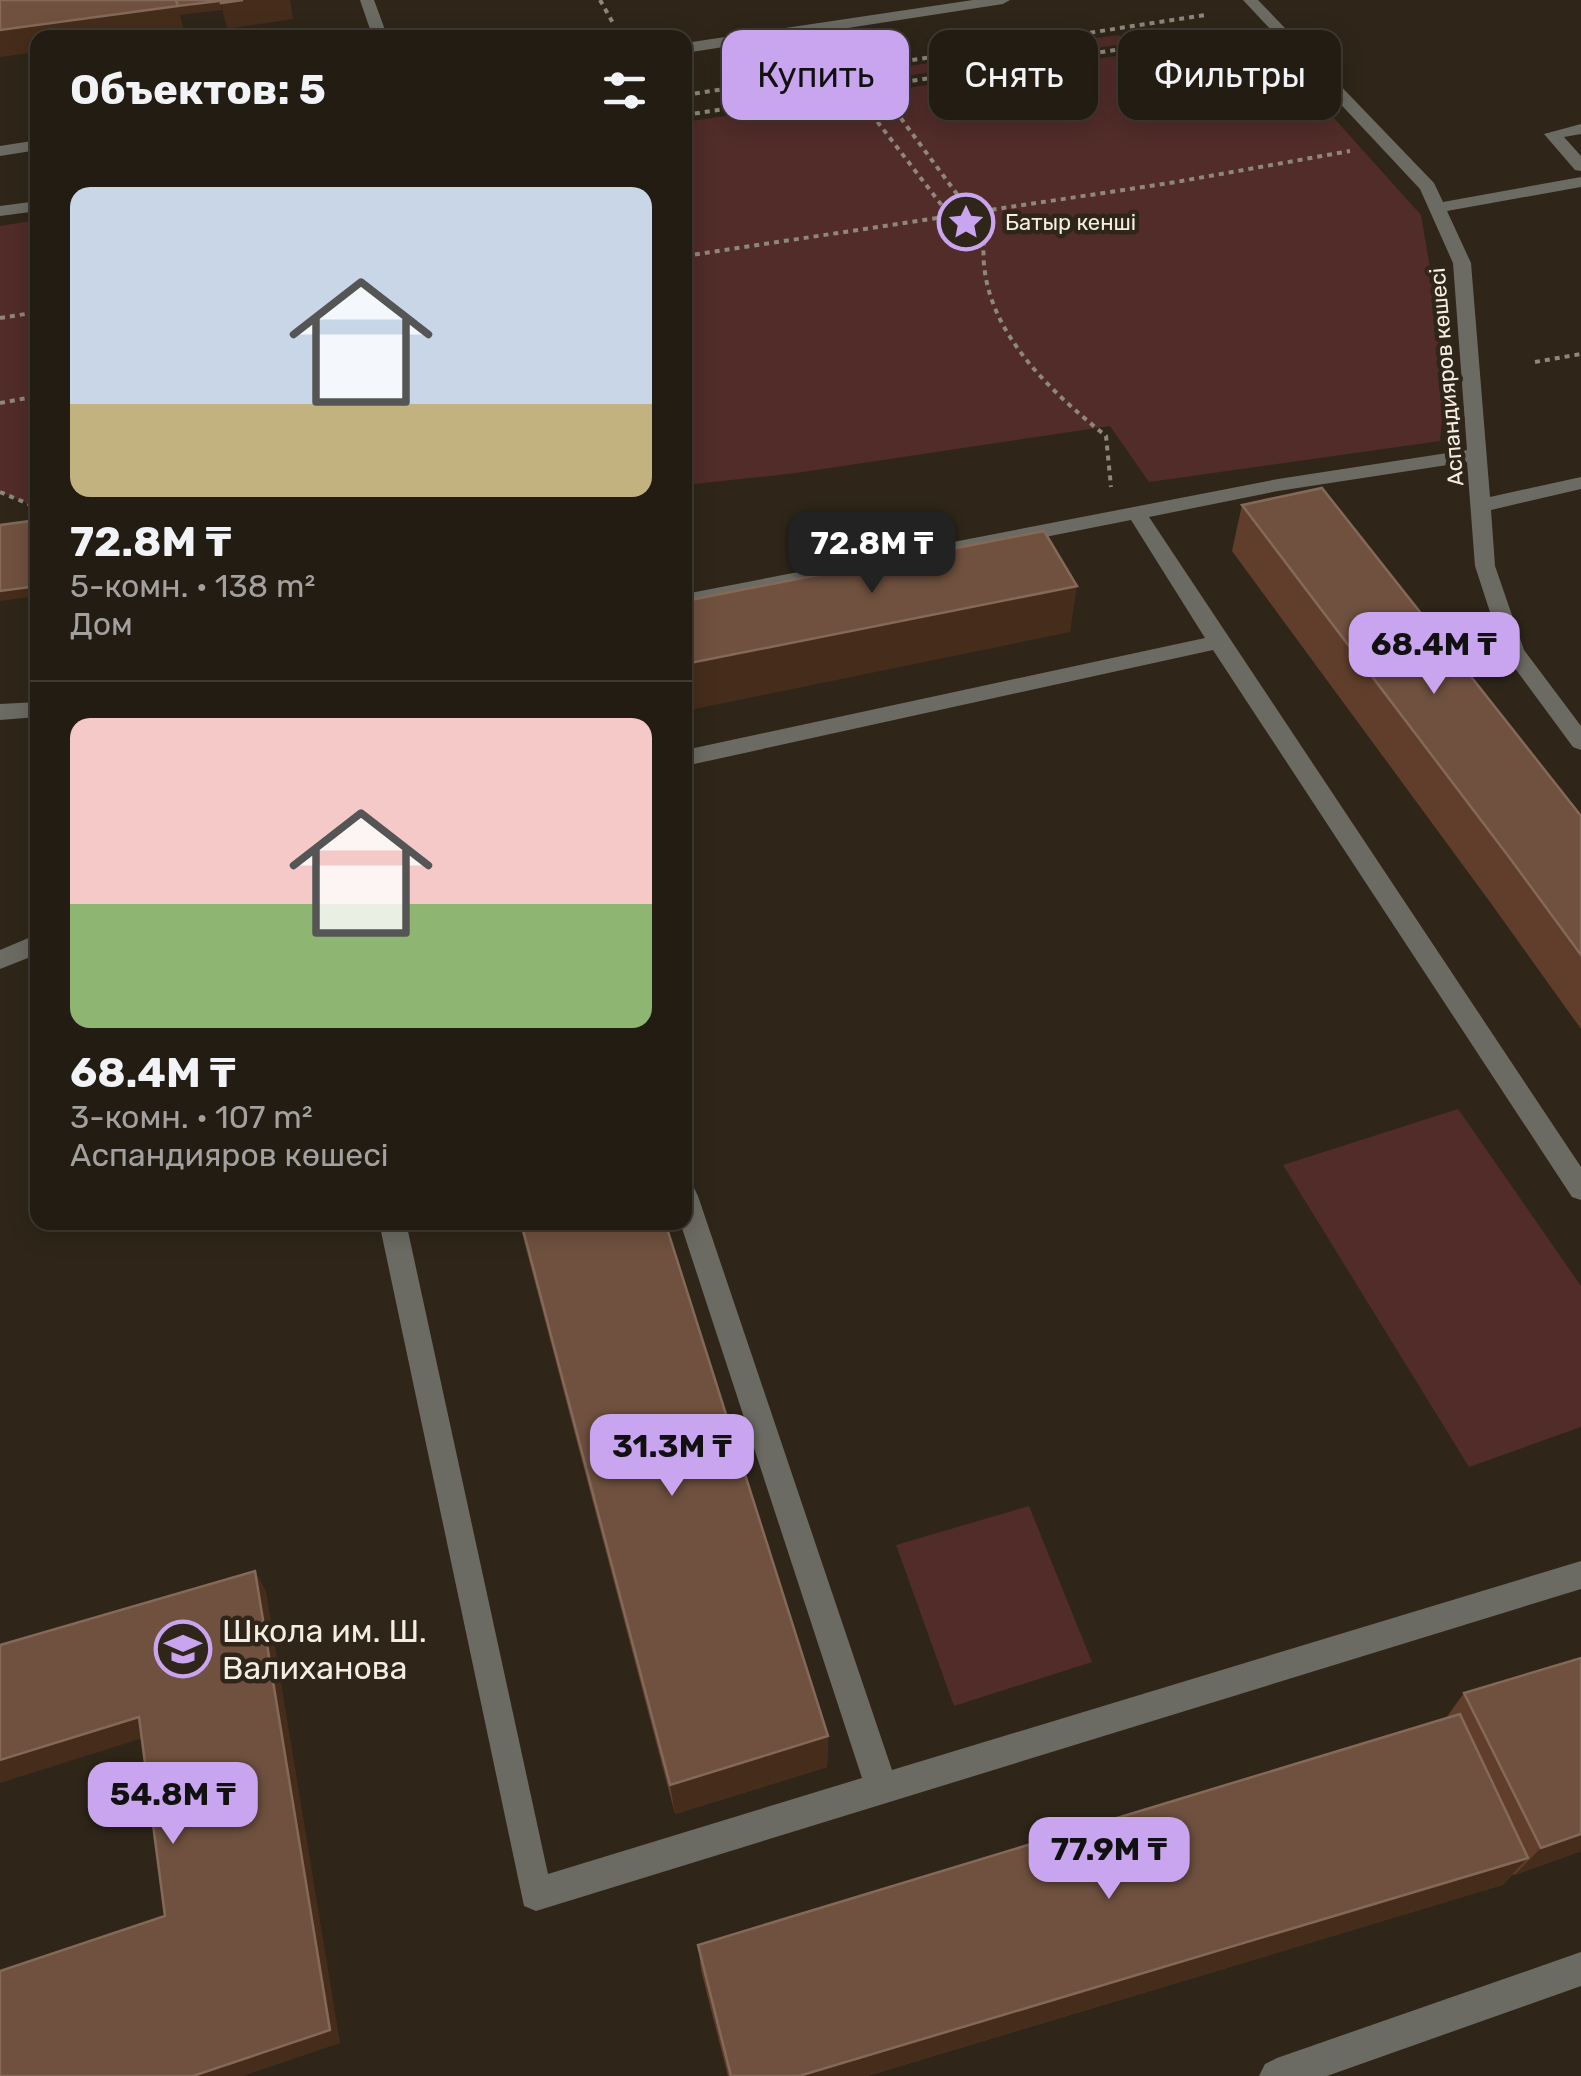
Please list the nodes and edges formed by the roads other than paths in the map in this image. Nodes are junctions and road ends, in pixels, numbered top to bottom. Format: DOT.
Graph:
graph roads {
  1 [pos="367,0"];
  2 [pos="1003,0"];
  3 [pos="1250,0"];
  4 [pos="378,30"];
  5 [pos="692,47"];
  6 [pos="1581,129"];
  7 [pos="30,147"];
  8 [pos="0,151"];
  9 [pos="1581,166"];
  10 [pos="1581,182"];
  11 [pos="30,207"];
  12 [pos="1438,208"];
  13 [pos="0,212"];
  14 [pos="1475,455"];
  15 [pos="1581,484"];
  16 [pos="1479,506"];
  17 [pos="1136,512"];
  18 [pos="692,599"];
  19 [pos="1218,642"];
  20 [pos="30,710"];
  21 [pos="0,712"];
  22 [pos="1581,742"];
  23 [pos="692,756"];
  24 [pos="30,946"];
  25 [pos="0,960"];
  26 [pos="1581,1189"];
  27 [pos="692,1217"];
  28 [pos="394,1230"];
  29 [pos="1581,1575"];
  30 [pos="882,1788"];
  31 [pos="1581,1969"];
  32 [pos="1278,2076"];
  1 -- 4 [label="street"];
  2 -- 5 [label="street"];
  3 -- 12 [label="street, Аспандияров көшесі"];
  6 -- 9 [label="street"];
  7 -- 8 [label="street"];
  10 -- 12 [label="street"];
  11 -- 13 [label="street"];
  12 -- 14 [label="street, Аспандияров көшесі"];
  14 -- 16 [label="street, Аспандияров көшесі"];
  14 -- 17 [label="street"];
  15 -- 16 [label="street"];
  16 -- 22 [label="street, Аспандияров көшесі"];
  17 -- 18 [label="street"];
  17 -- 19 [label="street"];
  19 -- 23 [label="street"];
  19 -- 26 [label="street"];
  20 -- 21 [label="street"];
  24 -- 25 [label="street"];
  27 -- 30 [label="street"];
  28 -- 30 [label="street"];
  29 -- 30 [label="street"];
  31 -- 32 [label="street"];
}
